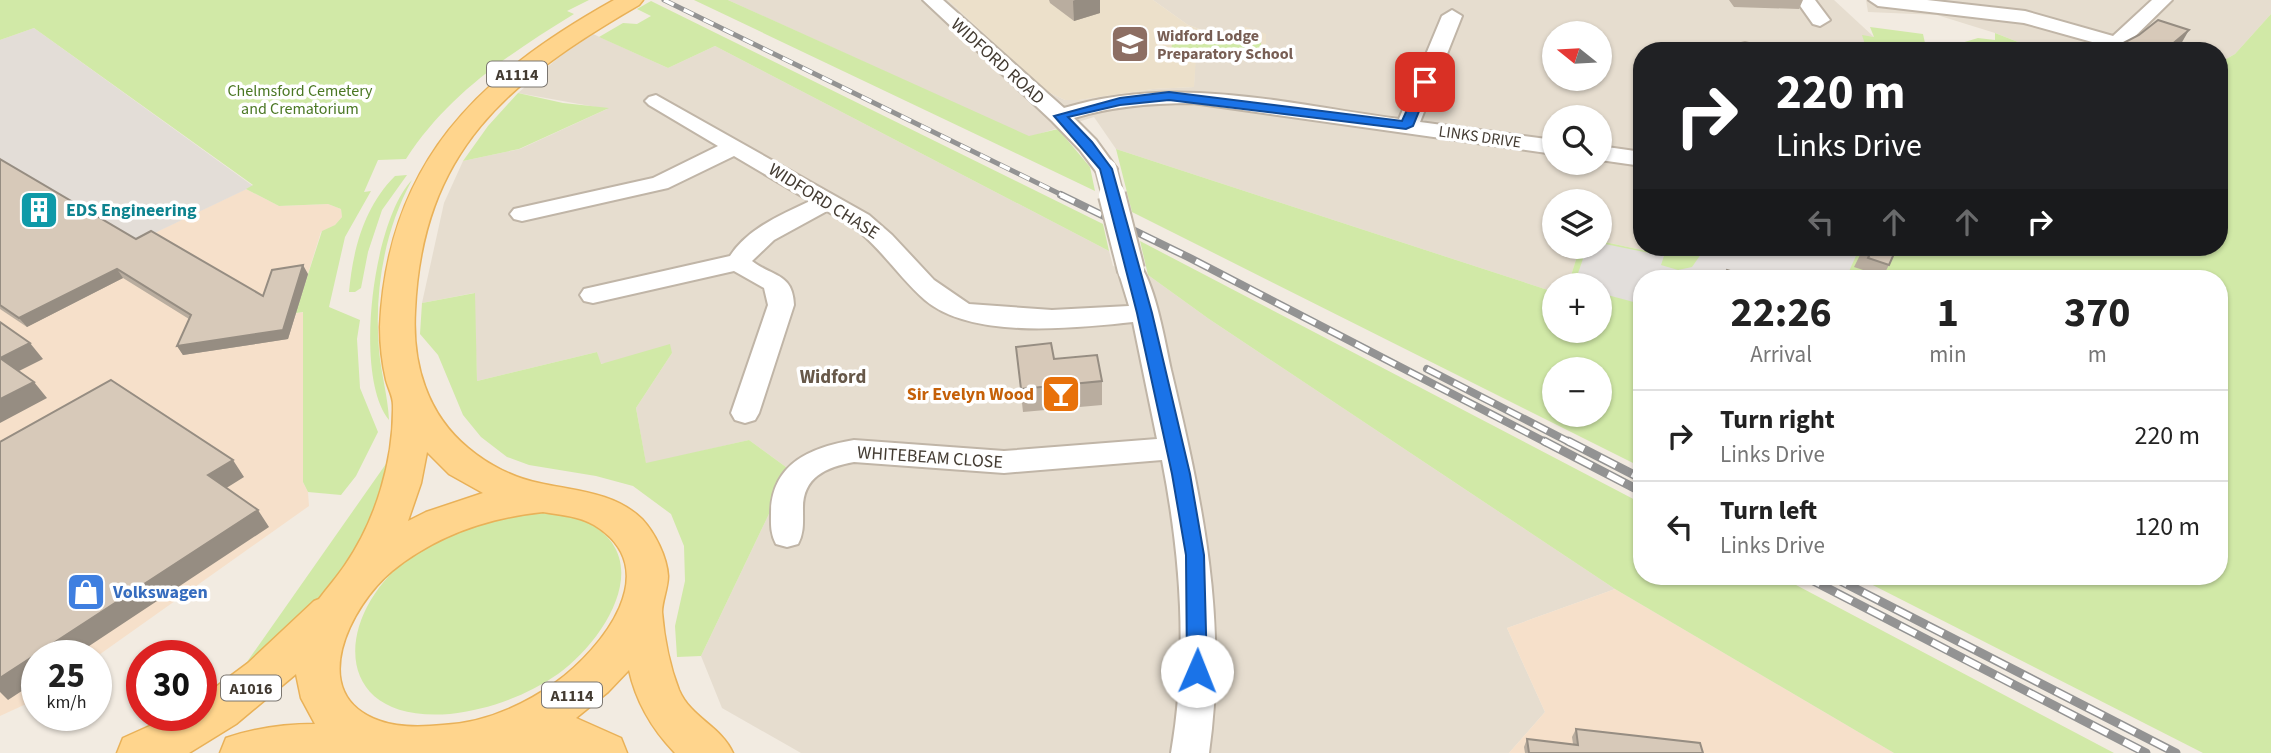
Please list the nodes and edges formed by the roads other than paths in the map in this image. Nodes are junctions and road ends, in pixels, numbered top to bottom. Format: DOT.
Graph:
graph roads {
  1 [pos="631,0"];
  2 [pos="932,0"];
  3 [pos="1805,0"];
  4 [pos="1878,0"];
  5 [pos="2157,1"];
  6 [pos="1452,16"];
  7 [pos="1820,20"];
  8 [pos="2098,42"];
  9 [pos="2118,42"];
  10 [pos="656,101"];
  11 [pos="1060,116"];
  12 [pos="1406,126"];
  13 [pos="1542,145"];
  14 [pos="734,147"];
  15 [pos="1612,155"];
  16 [pos="1633,158"];
  17 [pos="827,201"];
  18 [pos="522,214"];
  19 [pos="739,262"];
  20 [pos="593,295"];
  21 [pos="1145,313"];
  22 [pos="411,401"];
  23 [pos="745,413"];
  24 [pos="1174,448"];
  25 [pos="543,498"];
  26 [pos="787,535"];
  27 [pos="350,590"];
  28 [pos="640,610"];
  29 [pos="473,741"];
  30 [pos="1195,744"];
  31 [pos="397,746"];
  32 [pos="140,753"];
  33 [pos="243,753"];
  34 [pos="604,753"];
  35 [pos="710,753"];
  1 -- 22 [label="main road, A1114"];
  2 -- 11 [label="street, WIDFORD ROAD"];
  3 -- 7 [label="street"];
  4 -- 8 [label="street"];
  5 -- 9 [label="street"];
  6 -- 12 [label="street"];
  10 -- 14 [label="street, WIDFORD CHASE"];
  11 -- 12 [label="street, LINKS DRIVE"];
  11 -- 21 [label="street, WIDFORD ROAD, bridge"];
  12 -- 13 [label="street, LINKS DRIVE"];
  14 -- 17 [label="street, WIDFORD CHASE"];
  14 -- 18 [label="street"];
  15 -- 16 [label="street"];
  17 -- 19 [label="street"];
  17 -- 21 [label="street, WIDFORD CHASE"];
  19 -- 20 [label="street"];
  19 -- 23 [label="street"];
  21 -- 24 [label="street, WIDFORD ROAD"];
  22 -- 25 [label="main road, A1114"];
  22 -- 27 [label="main road, A1114"];
  24 -- 26 [label="street, WHITEBEAM CLOSE"];
  24 -- 30 [label="street, WIDFORD ROAD"];
  25 -- 27 [label="main road, A1114"];
  25 -- 28 [label="main road, A1114"];
  27 -- 31 [label="main road, A1114"];
  27 -- 32 [label="main road, A1016"];
  28 -- 29 [label="main road, A1114"];
  28 -- 35 [label="main road, A1114"];
  29 -- 31 [label="main road, A1114"];
  29 -- 34 [label="main road, A1114"];
  31 -- 33 [label="main road"];
}
